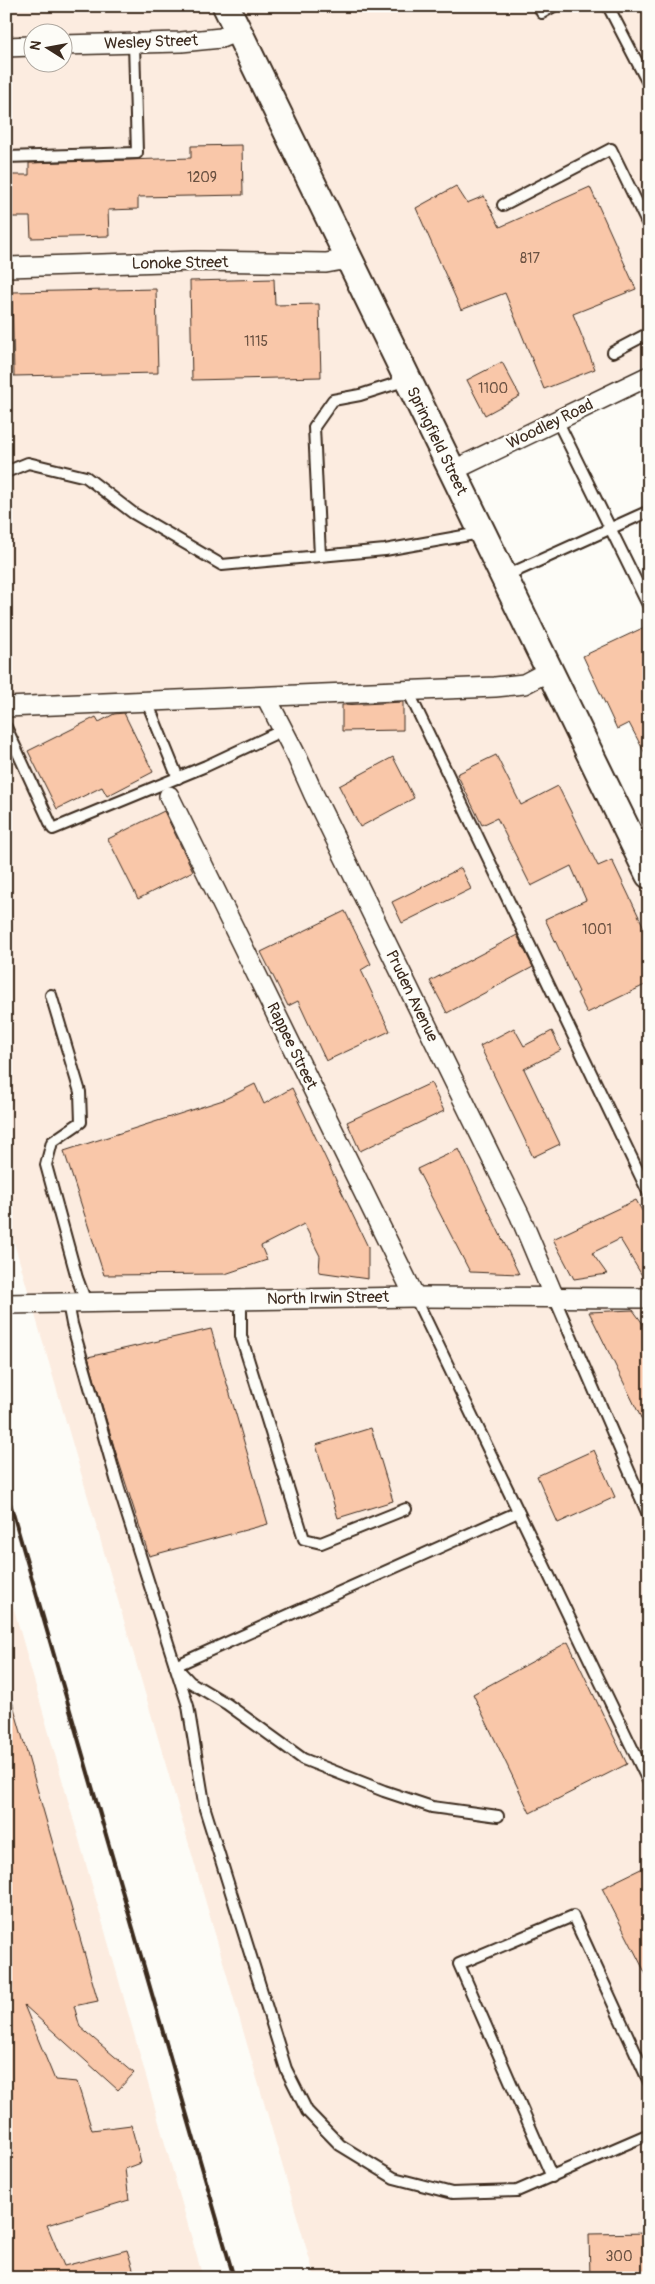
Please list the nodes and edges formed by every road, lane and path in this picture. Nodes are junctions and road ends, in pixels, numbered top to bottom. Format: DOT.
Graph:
graph roads {
  1 [pos="226,6"];
  2 [pos="539,6"];
  3 [pos="554,6"];
  4 [pos="608,6"];
  5 [pos="238,31"];
  6 [pos="134,43"];
  7 [pos="72,45"];
  8 [pos="22,46"];
  9 [pos="6,47"];
  10 [pos="649,85"];
  11 [pos="6,157"];
  12 [pos="503,205"];
  13 [pos="649,227"];
  14 [pos="348,256"];
  15 [pos="9,267"];
  16 [pos="649,333"];
  17 [pos="613,352"];
  18 [pos="649,376"];
  19 [pos="407,380"];
  20 [pos="557,420"];
  21 [pos="452,471"];
  22 [pos="6,472"];
  23 [pos="649,511"];
  24 [pos="612,528"];
  25 [pos="481,532"];
  26 [pos="320,556"];
  27 [pos="502,577"];
  28 [pos="649,607"];
  29 [pos="549,671"];
  30 [pos="408,691"];
  31 [pos="266,697"];
  32 [pos="147,702"];
  33 [pos="6,707"];
  34 [pos="6,727"];
  35 [pos="283,730"];
  36 [pos="178,778"];
  37 [pos="169,796"];
  38 [pos="649,875"];
  39 [pos="51,995"];
  40 [pos="649,1194"];
  41 [pos="415,1297"];
  42 [pos="554,1298"];
  43 [pos="649,1298"];
  44 [pos="240,1300"];
  45 [pos="77,1302"];
  46 [pos="6,1304"];
  47 [pos="406,1509"];
  48 [pos="518,1512"];
  49 [pos="649,1517"];
  50 [pos="175,1666"];
  51 [pos="649,1783"];
  52 [pos="498,1816"];
  53 [pos="649,2082"];
  54 [pos="649,2134"];
  55 [pos="552,2177"];
  1 -- 5 [label="main road, Springfield Street"];
  2 -- 3 [label="lane"];
  4 -- 10 [label="lane"];
  5 -- 6 [label="street, Wesley Street"];
  5 -- 14 [label="main road, Springfield Street"];
  6 -- 7 [label="street, Wesley Street"];
  6 -- 11 [label="lane"];
  8 -- 9 [label="street"];
  12 -- 13 [label="lane"];
  14 -- 15 [label="street, Lonoke Street"];
  14 -- 19 [label="main road, Springfield Street"];
  16 -- 17 [label="lane"];
  18 -- 20 [label="street, Woodley Road"];
  19 -- 21 [label="main road, Springfield Street"];
  19 -- 26 [label="lane"];
  20 -- 21 [label="street, Woodley Road"];
  20 -- 24 [label="lane"];
  21 -- 25 [label="main road, Springfield Street"];
  22 -- 26 [label="lane"];
  23 -- 24 [label="lane"];
  24 -- 27 [label="lane"];
  24 -- 28 [label="lane"];
  25 -- 26 [label="lane"];
  25 -- 27 [label="main road, Springfield Street"];
  27 -- 29 [label="main road, Springfield Street"];
  29 -- 30 [label="street"];
  29 -- 38 [label="main road, Springfield Street"];
  30 -- 31 [label="street"];
  30 -- 40 [label="lane"];
  31 -- 32 [label="street"];
  31 -- 35 [label="street, Pruden Avenue"];
  32 -- 33 [label="street"];
  32 -- 36 [label="lane"];
  34 -- 36 [label="lane"];
  35 -- 36 [label="lane"];
  35 -- 42 [label="street, Pruden Avenue"];
  37 -- 41 [label="street, Rappee Street"];
  39 -- 45 [label="lane"];
  41 -- 42 [label="street, North Irwin Street"];
  41 -- 44 [label="street, North Irwin Street"];
  41 -- 48 [label="lane"];
  42 -- 43 [label="street, North Irwin Street"];
  42 -- 49 [label="lane"];
  44 -- 45 [label="street, North Irwin Street"];
  44 -- 47 [label="lane"];
  45 -- 46 [label="street, North Irwin Street"];
  45 -- 50 [label="lane"];
  48 -- 50 [label="lane"];
  48 -- 51 [label="lane"];
  50 -- 52 [label="lane"];
  50 -- 55 [label="lane"];
  53 -- 55 [label="lane"];
  54 -- 55 [label="lane"];
}
